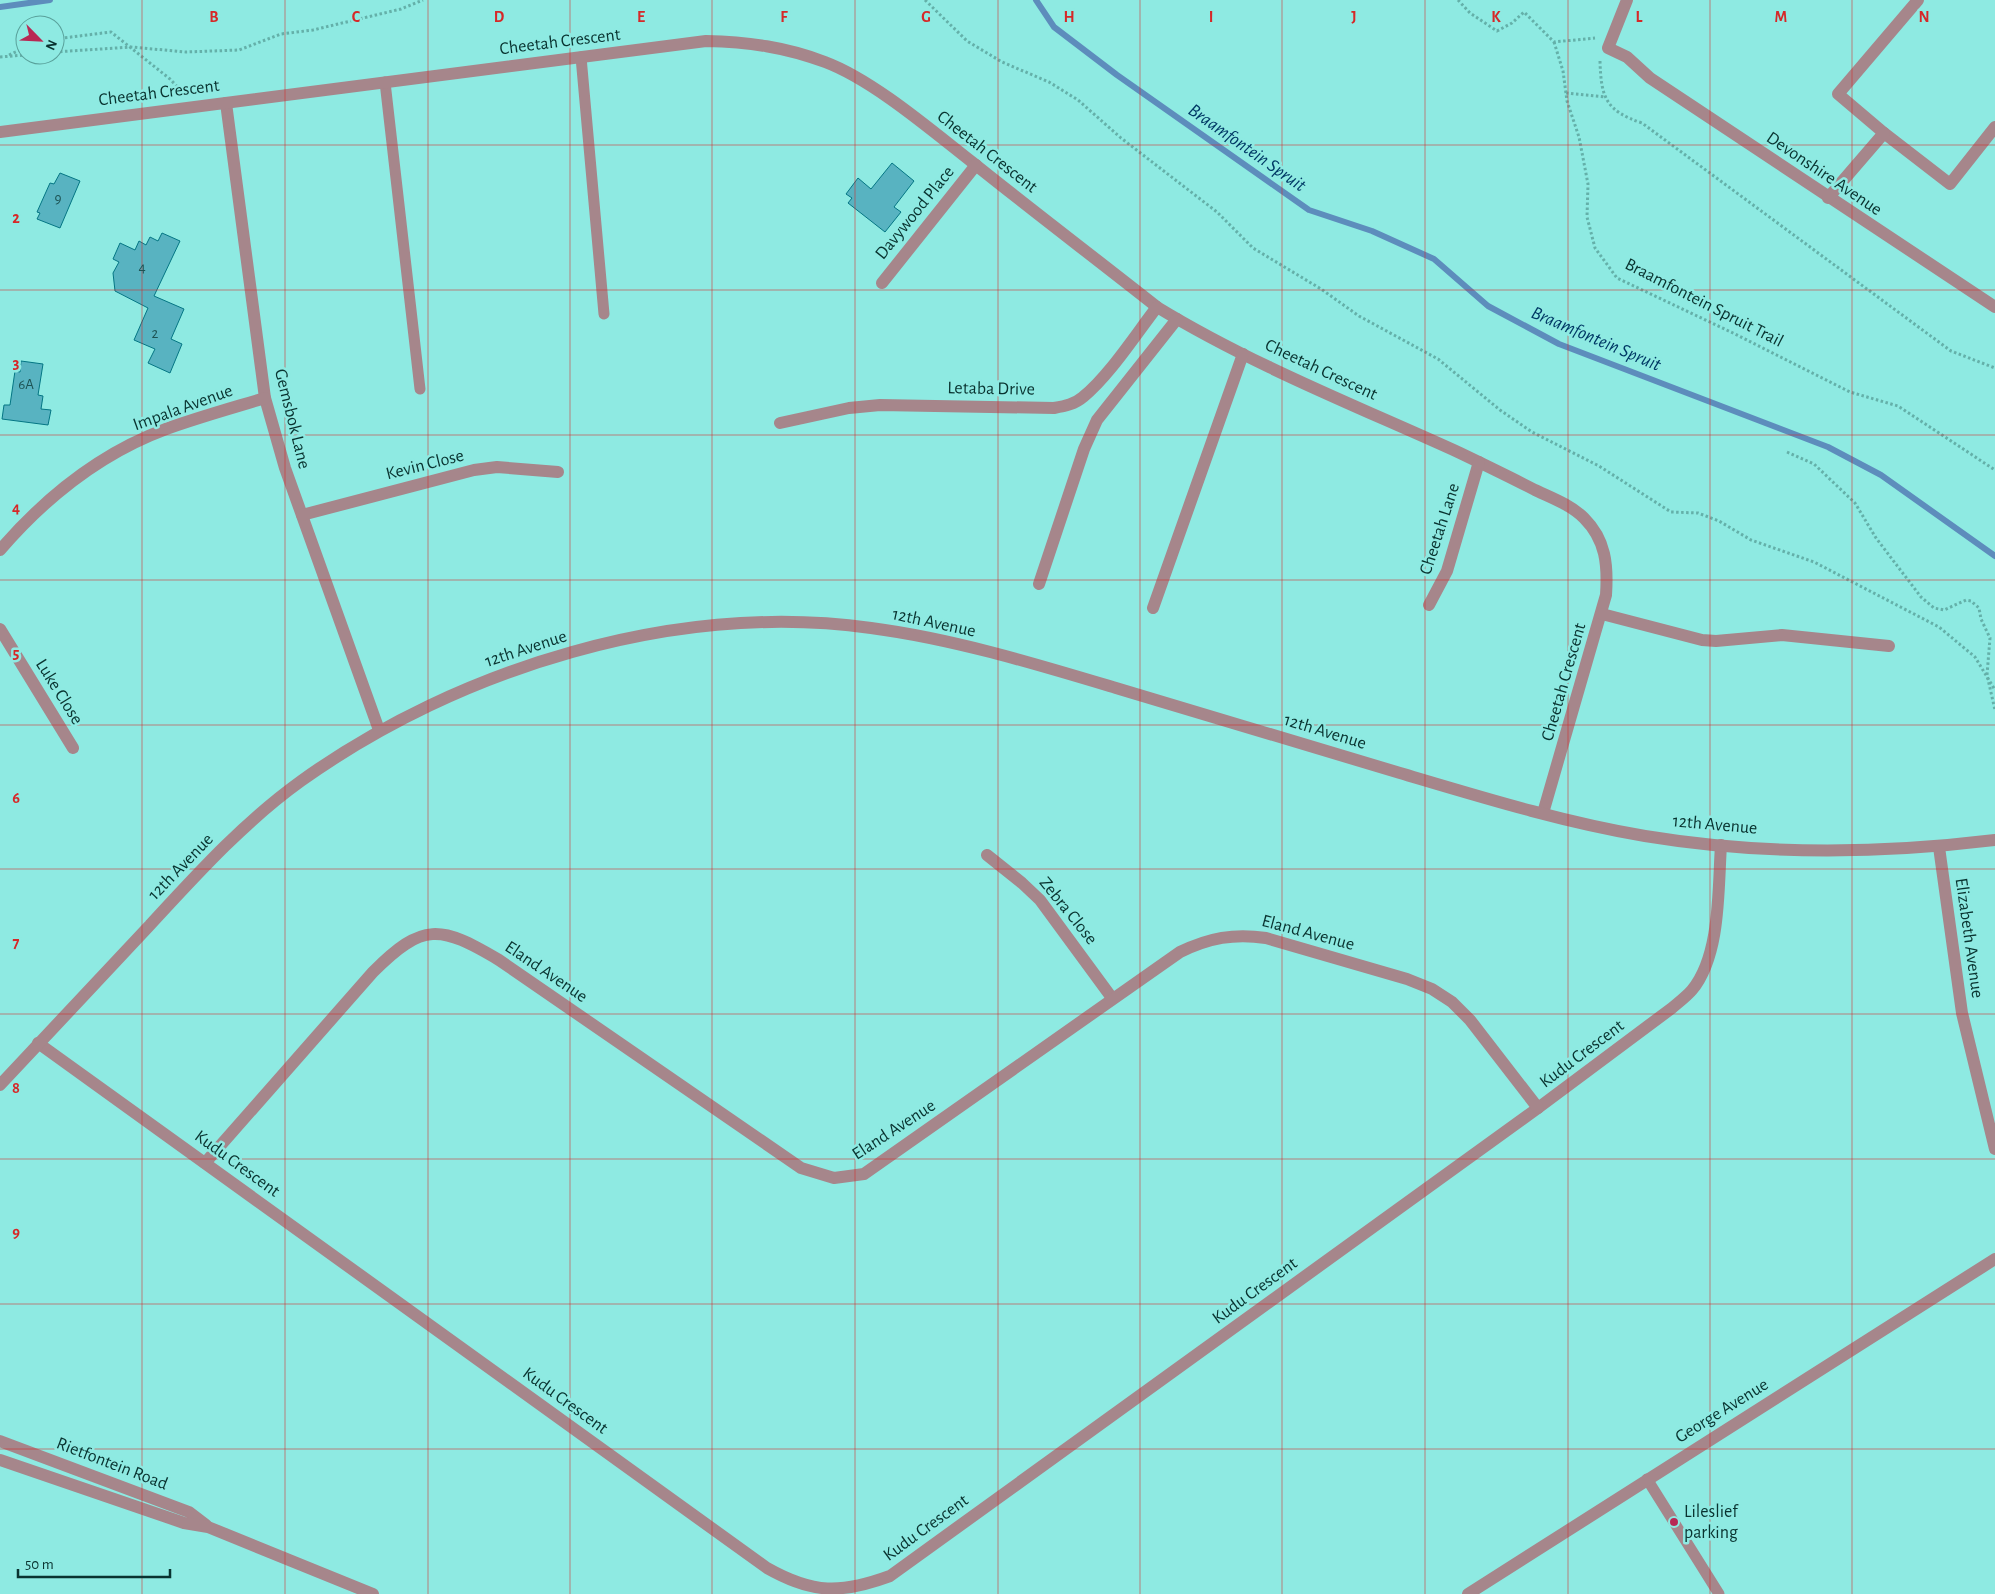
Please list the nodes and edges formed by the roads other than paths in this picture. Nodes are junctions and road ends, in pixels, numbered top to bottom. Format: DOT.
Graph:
graph roads {
  1 [pos="1627,0"];
  2 [pos="1918,0"];
  3 [pos="581,57"];
  4 [pos="385,82"];
  5 [pos="226,103"];
  6 [pos="1995,127"];
  7 [pos="0,132"];
  8 [pos="1884,133"];
  9 [pos="976,165"];
  10 [pos="1828,198"];
  11 [pos="882,283"];
  12 [pos="1993,303"];
  13 [pos="1157,307"];
  14 [pos="604,314"];
  15 [pos="1177,319"];
  16 [pos="1243,354"];
  17 [pos="420,389"];
  18 [pos="265,398"];
  19 [pos="780,423"];
  20 [pos="1479,462"];
  21 [pos="558,472"];
  22 [pos="302,515"];
  23 [pos="0,550"];
  24 [pos="1039,584"];
  25 [pos="1429,605"];
  26 [pos="1153,608"];
  27 [pos="1602,614"];
  28 [pos="0,629"];
  29 [pos="1889,646"];
  30 [pos="379,730"];
  31 [pos="73,748"];
  32 [pos="1543,813"];
  33 [pos="1995,840"];
  34 [pos="1721,845"];
  35 [pos="1939,847"];
  36 [pos="986,855"];
  37 [pos="1112,998"];
  38 [pos="38,1044"];
  39 [pos="0,1085"];
  40 [pos="1538,1108"];
  41 [pos="1995,1149"];
  42 [pos="205,1163"];
  43 [pos="1995,1259"];
  44 [pos="0,1441"];
  45 [pos="0,1460"];
  46 [pos="1647,1479"];
  47 [pos="208,1527"];
  48 [pos="373,1594"];
  49 [pos="1468,1594"];
  50 [pos="1719,1594"];
  1 -- 10 [label="street, Devonshire Avenue"];
  2 -- 8 [label="street"];
  3 -- 4 [label="street, Cheetah Crescent"];
  3 -- 9 [label="street, Cheetah Crescent"];
  3 -- 14 [label="lane"];
  4 -- 5 [label="street, Cheetah Crescent"];
  4 -- 17 [label="lane"];
  5 -- 7 [label="street, Cheetah Crescent"];
  5 -- 18 [label="street, Gemsbok Lane"];
  6 -- 8 [label="street"];
  8 -- 10 [label="street"];
  9 -- 11 [label="street, Davywood Place"];
  9 -- 13 [label="street, Cheetah Crescent"];
  10 -- 12 [label="street, Devonshire Avenue"];
  13 -- 15 [label="street, Cheetah Crescent"];
  13 -- 19 [label="street, Letaba Drive"];
  15 -- 16 [label="street, Cheetah Crescent"];
  15 -- 24 [label="street"];
  16 -- 20 [label="street, Cheetah Crescent"];
  16 -- 26 [label="street"];
  18 -- 22 [label="street, Gemsbok Lane"];
  18 -- 23 [label="street, Impala Avenue"];
  20 -- 25 [label="street, Cheetah Lane"];
  20 -- 27 [label="street, Cheetah Crescent"];
  21 -- 22 [label="street, Kevin Close"];
  22 -- 30 [label="street, Gemsbok Lane"];
  27 -- 29 [label="street"];
  27 -- 32 [label="street, Cheetah Crescent"];
  28 -- 31 [label="street, Luke Close"];
  30 -- 32 [label="street, 12th Avenue"];
  30 -- 38 [label="street, 12th Avenue"];
  32 -- 34 [label="street, 12th Avenue"];
  33 -- 35 [label="street, 12th Avenue"];
  34 -- 35 [label="street, 12th Avenue"];
  34 -- 40 [label="street, Kudu Crescent"];
  35 -- 41 [label="street, Elizabeth Avenue"];
  36 -- 37 [label="street, Zebra Close"];
  37 -- 40 [label="street, Eland Avenue"];
  37 -- 42 [label="street, Eland Avenue"];
  38 -- 39 [label="street, 12th Avenue"];
  38 -- 42 [label="street, Kudu Crescent"];
  40 -- 42 [label="street, Kudu Crescent"];
  43 -- 46 [label="street, George Avenue"];
  44 -- 47 [label="street, Rietfontein Road"];
  45 -- 47 [label="street, Rietfontein Road"];
  46 -- 49 [label="street, George Avenue"];
  46 -- 50 [label="lane"];
  47 -- 48 [label="street, Rietfontein Road"];
}
